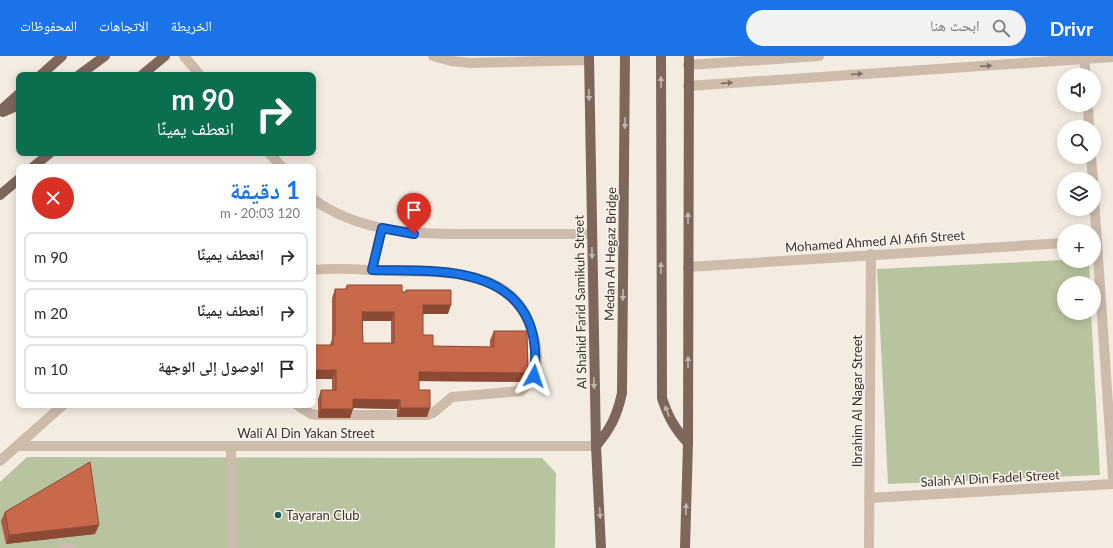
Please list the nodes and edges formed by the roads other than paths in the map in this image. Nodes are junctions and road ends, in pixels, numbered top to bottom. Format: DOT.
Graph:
graph roads {
  1 [pos="62,56"];
  2 [pos="105,56"];
  3 [pos="165,56"];
  4 [pos="184,56"];
  5 [pos="433,56"];
  6 [pos="625,56"];
  7 [pos="661,56"];
  8 [pos="819,56"];
  9 [pos="1113,57"];
  10 [pos="589,58"];
  11 [pos="1084,59"];
  12 [pos="688,60"];
  13 [pos="1085,68"];
  14 [pos="43,72"];
  15 [pos="83,72"];
  16 [pos="146,72"];
  17 [pos="197,72"];
  18 [pos="688,86"];
  19 [pos="16,97"];
  20 [pos="16,106"];
  21 [pos="0,111"];
  22 [pos="0,114"];
  23 [pos="47,156"];
  24 [pos="272,156"];
  25 [pos="37,164"];
  26 [pos="279,164"];
  27 [pos="16,182"];
  28 [pos="0,195"];
  29 [pos="316,201"];
  30 [pos="382,228"];
  31 [pos="592,234"];
  32 [pos="1057,243"];
  33 [pos="871,254"];
  34 [pos="688,267"];
  35 [pos="1097,268"];
  36 [pos="316,270"];
  37 [pos="372,270"];
  38 [pos="60,408"];
  39 [pos="302,408"];
  40 [pos="688,443"];
  41 [pos="17,446"];
  42 [pos="231,446"];
  43 [pos="596,446"];
  44 [pos="0,461"];
  45 [pos="1113,478"];
  46 [pos="1113,484"];
  47 [pos="869,498"];
  48 [pos="64,548"];
  49 [pos="70,548"];
  50 [pos="232,548"];
  51 [pos="601,548"];
  52 [pos="685,548"];
  53 [pos="869,548"];
  1 -- 14 [label="main road"];
  2 -- 15 [label="main road"];
  3 -- 16 [label="main road"];
  4 -- 17 [label="street"];
  5 -- 10 [label="street"];
  6 -- 43 [label="main road, Medan Al Hegaz Bridge, one-way"];
  40 -- 7 [label="main road, one-way"];
  8 -- 12 [label="street"];
  9 -- 11 [label="street"];
  10 -- 31 [label="main road, Al Shahid Farid Samikuh Street, one-way"];
  11 -- 13 [label="street"];
  18 -- 11 [label="street, one-way"];
  12 -- 18 [label="main road"];
  34 -- 18 [label="main road, one-way"];
  19 -- 21 [label="main road"];
  20 -- 22 [label="main road"];
  23 -- 25 [label="main road"];
  24 -- 26 [label="street"];
  27 -- 28 [label="main road"];
  29 -- 30 [label="street"];
  30 -- 31 [label="street"];
  30 -- 37 [label="street"];
  31 -- 43 [label="main road, Al Shahid Farid Samikuh Street, one-way"];
  32 -- 33 [label="street, Mohamed Ahmed Al Afifi Street"];
  33 -- 34 [label="street, Mohamed Ahmed Al Afifi Street"];
  33 -- 47 [label="street, Ibrahim Al Nagar Street"];
  40 -- 34 [label="main road, one-way"];
  35 -- 45 [label="street"];
  36 -- 37 [label="street"];
  37 -- 39 [label="street"];
  38 -- 41 [label="street"];
  52 -- 40 [label="main road, one-way"];
  41 -- 42 [label="street, Wali Al Din Yakan Street"];
  41 -- 44 [label="street"];
  42 -- 43 [label="street, Wali Al Din Yakan Street"];
  42 -- 50 [label="street"];
  43 -- 51 [label="main road, Al Shahid Farid Samikuh Street, one-way"];
  46 -- 47 [label="street, Salah Al Din Fadel Street"];
  47 -- 53 [label="street, Ibrahim Al Nagar Street"];
  48 -- 49 [label="street"];
}
